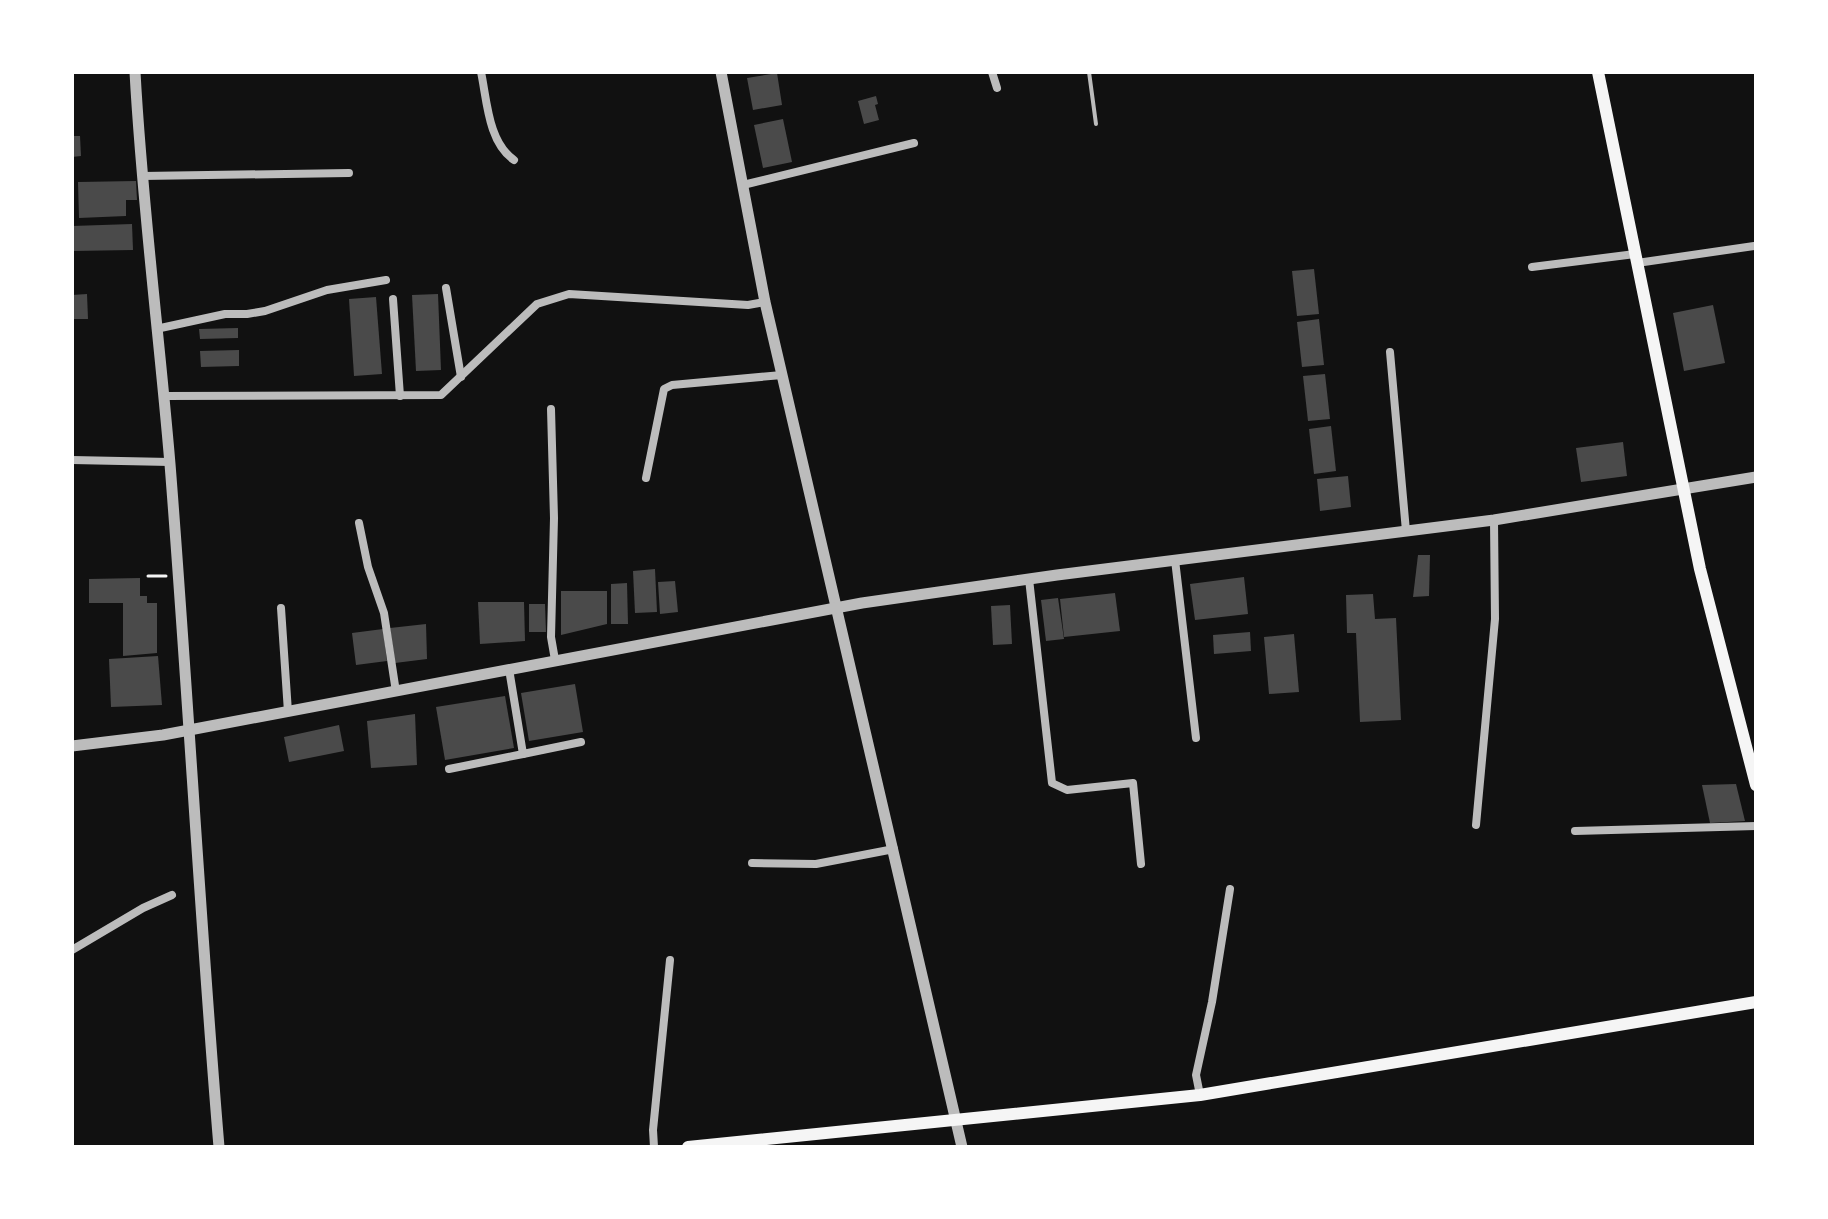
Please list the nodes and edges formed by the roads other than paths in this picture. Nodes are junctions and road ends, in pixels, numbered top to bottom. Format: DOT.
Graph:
graph roads {
  1 [pos="135,72"];
  2 [pos="481,72"];
  3 [pos="721,72"];
  4 [pos="992,72"];
  5 [pos="1089,72"];
  6 [pos="1598,72"];
  7 [pos="997,88"];
  8 [pos="1096,124"];
  9 [pos="914,143"];
  10 [pos="514,160"];
  11 [pos="349,173"];
  12 [pos="142,176"];
  13 [pos="743,185"];
  14 [pos="1754,246"];
  15 [pos="1636,258"];
  16 [pos="1532,267"];
  17 [pos="386,280"];
  18 [pos="446,288"];
  19 [pos="393,299"];
  20 [pos="765,302"];
  21 [pos="156,329"];
  22 [pos="1390,352"];
  23 [pos="782,375"];
  24 [pos="461,377"];
  25 [pos="163,396"];
  26 [pos="400,396"];
  27 [pos="551,409"];
  28 [pos="72,460"];
  29 [pos="170,462"];
  30 [pos="1756,477"];
  31 [pos="646,478"];
  32 [pos="1684,490"];
  33 [pos="1494,520"];
  34 [pos="359,523"];
  35 [pos="1406,531"];
  36 [pos="1175,560"];
  37 [pos="1029,579"];
  38 [pos="281,608"];
  39 [pos="836,608"];
  40 [pos="555,660"];
  41 [pos="509,669"];
  42 [pos="396,692"];
  43 [pos="288,712"];
  44 [pos="188,731"];
  45 [pos="1196,738"];
  46 [pos="581,742"];
  47 [pos="72,746"];
  48 [pos="523,754"];
  49 [pos="449,769"];
  50 [pos="1756,785"];
  51 [pos="1476,825"];
  52 [pos="1756,826"];
  53 [pos="1575,831"];
  54 [pos="894,849"];
  55 [pos="752,863"];
  56 [pos="1141,864"];
  57 [pos="1230,889"];
  58 [pos="172,895"];
  59 [pos="72,950"];
  60 [pos="670,960"];
  61 [pos="1756,1002"];
  62 [pos="1200,1095"];
  63 [pos="954,1119"];
  64 [pos="219,1147"];
  65 [pos="654,1147"];
  66 [pos="688,1147"];
  67 [pos="962,1147"];
  1 -- 12 [label="street"];
  2 -- 10 [label="street"];
  3 -- 13 [label="street"];
  4 -- 7 [label="street"];
  5 -- 8 [label="lane"];
  6 -- 15 [label="main road"];
  9 -- 13 [label="street"];
  11 -- 12 [label="street"];
  12 -- 21 [label="street"];
  13 -- 20 [label="street"];
  14 -- 15 [label="street"];
  15 -- 16 [label="street"];
  15 -- 32 [label="main road"];
  17 -- 21 [label="street"];
  18 -- 24 [label="street"];
  19 -- 26 [label="street"];
  20 -- 23 [label="street"];
  20 -- 24 [label="street"];
  21 -- 25 [label="street"];
  22 -- 35 [label="street"];
  23 -- 31 [label="street"];
  23 -- 39 [label="street"];
  24 -- 26 [label="street"];
  25 -- 26 [label="street"];
  25 -- 29 [label="street"];
  27 -- 40 [label="street"];
  28 -- 29 [label="street"];
  29 -- 44 [label="street"];
  30 -- 32 [label="street"];
  32 -- 33 [label="street"];
  32 -- 50 [label="main road"];
  33 -- 35 [label="street"];
  33 -- 51 [label="street"];
  34 -- 42 [label="street"];
  35 -- 36 [label="street"];
  36 -- 37 [label="street"];
  36 -- 45 [label="street"];
  37 -- 39 [label="street"];
  37 -- 56 [label="street"];
  38 -- 43 [label="street"];
  39 -- 40 [label="street"];
  39 -- 54 [label="street"];
  40 -- 41 [label="street"];
  41 -- 42 [label="street"];
  41 -- 48 [label="street"];
  42 -- 43 [label="street"];
  43 -- 44 [label="street"];
  44 -- 47 [label="street"];
  44 -- 64 [label="street"];
  46 -- 48 [label="street"];
  48 -- 49 [label="street"];
  52 -- 53 [label="street"];
  54 -- 55 [label="street"];
  54 -- 63 [label="street"];
  57 -- 62 [label="street"];
  58 -- 59 [label="street"];
  60 -- 65 [label="street"];
  61 -- 62 [label="main road"];
  62 -- 63 [label="main road"];
  63 -- 66 [label="main road"];
  63 -- 67 [label="street"];
}
